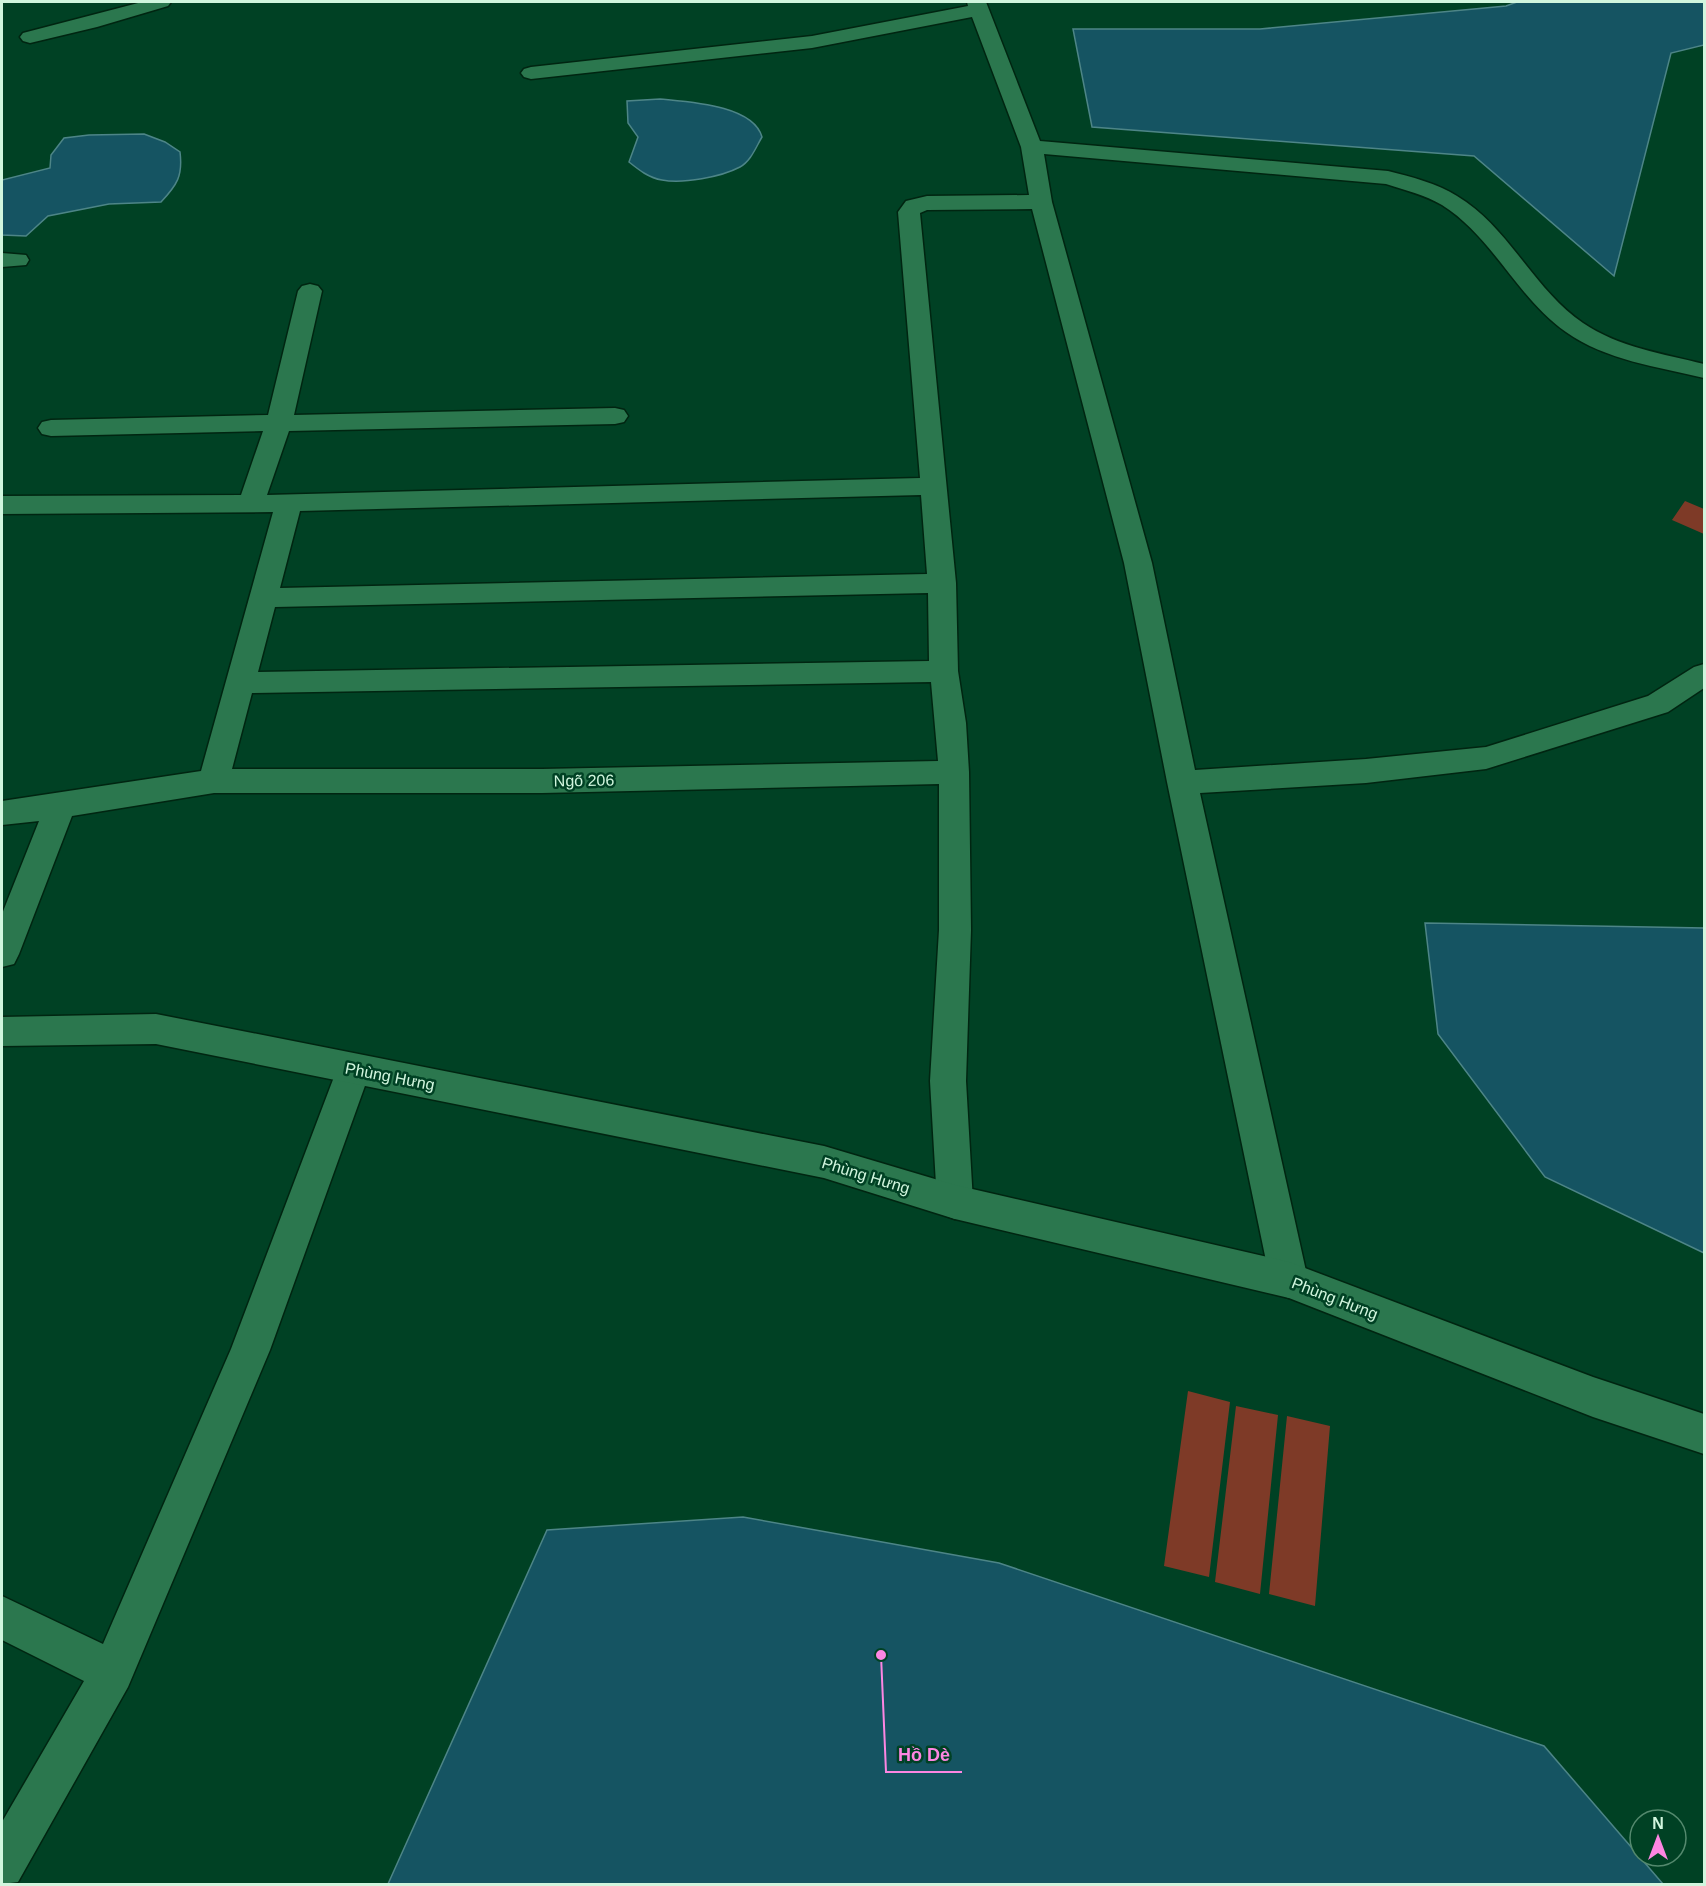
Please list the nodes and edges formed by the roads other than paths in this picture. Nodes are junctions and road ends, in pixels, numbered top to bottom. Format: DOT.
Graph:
graph roads {
  1 [pos="161,2"];
  2 [pos="978,6"];
  3 [pos="30,37"];
  4 [pos="531,73"];
  5 [pos="1032,147"];
  6 [pos="1041,202"];
  7 [pos="310,291"];
  8 [pos="1704,371"];
  9 [pos="615,416"];
  10 [pos="279,423"];
  11 [pos="51,428"];
  12 [pos="932,486"];
  13 [pos="289,503"];
  14 [pos="251,504"];
  15 [pos="2,505"];
  16 [pos="942,583"];
  17 [pos="263,598"];
  18 [pos="944,671"];
  19 [pos="1704,674"];
  20 [pos="240,683"];
  21 [pos="954,772"];
  22 [pos="214,781"];
  23 [pos="1182,782"];
  24 [pos="60,806"];
  25 [pos="2,813"];
  26 [pos="2,954"];
  27 [pos="2,1032"];
  28 [pos="354,1069"];
  29 [pos="956,1203"];
  30 [pos="1289,1280"];
  31 [pos="1704,1434"];
  32 [pos="2,1617"];
  33 [pos="113,1672"];
  34 [pos="2,1866"];
  1 -- 3 [label="street"];
  2 -- 4 [label="street"];
  2 -- 5 [label="street"];
  5 -- 6 [label="street"];
  5 -- 8 [label="street"];
  6 -- 12 [label="street"];
  6 -- 23 [label="street"];
  7 -- 10 [label="street"];
  9 -- 10 [label="street"];
  10 -- 11 [label="street"];
  10 -- 14 [label="street"];
  12 -- 13 [label="street"];
  12 -- 16 [label="street"];
  13 -- 14 [label="street"];
  13 -- 17 [label="street"];
  14 -- 15 [label="street"];
  16 -- 17 [label="street"];
  16 -- 18 [label="street"];
  17 -- 20 [label="street"];
  18 -- 20 [label="street"];
  18 -- 21 [label="street"];
  19 -- 23 [label="street"];
  20 -- 22 [label="street"];
  21 -- 22 [label="street, Ngõ 206"];
  21 -- 29 [label="street"];
  22 -- 24 [label="street, Ngõ 206"];
  23 -- 30 [label="street"];
  24 -- 25 [label="street, Ngõ 206"];
  24 -- 26 [label="street"];
  27 -- 28 [label="street, Phùng Hưng"];
  28 -- 29 [label="street, Phùng Hưng"];
  28 -- 33 [label="street"];
  29 -- 30 [label="street, Phùng Hưng"];
  30 -- 31 [label="street, Phùng Hưng"];
  32 -- 33 [label="street"];
  33 -- 34 [label="street"];
}
